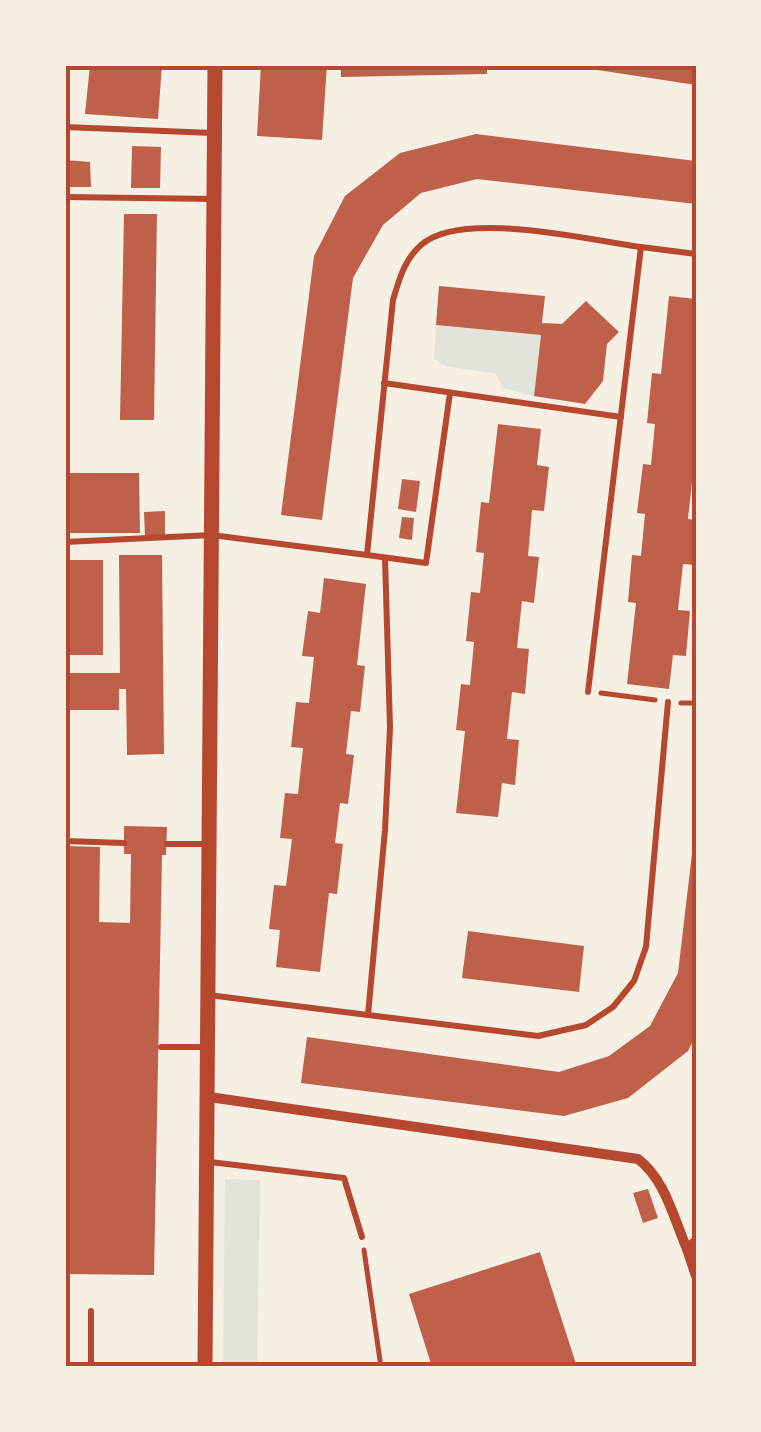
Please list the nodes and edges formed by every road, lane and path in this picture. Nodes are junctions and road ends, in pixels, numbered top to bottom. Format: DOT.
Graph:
graph roads {
  1 [pos="214,65"];
  2 [pos="65,127"];
  3 [pos="214,133"];
  4 [pos="65,197"];
  5 [pos="214,199"];
  6 [pos="641,246"];
  7 [pos="696,254"];
  8 [pos="384,383"];
  9 [pos="450,392"];
  10 [pos="620,417"];
  11 [pos="212,536"];
  12 [pos="65,542"];
  13 [pos="367,555"];
  14 [pos="385,558"];
  15 [pos="588,692"];
  16 [pos="668,702"];
  17 [pos="696,703"];
  18 [pos="65,842"];
  19 [pos="124,842"];
  20 [pos="166,844"];
  21 [pos="210,844"];
  22 [pos="210,995"];
  23 [pos="368,1014"];
  24 [pos="161,1047"];
  25 [pos="209,1047"];
  26 [pos="209,1098"];
  27 [pos="209,1162"];
  28 [pos="362,1237"];
  29 [pos="692,1245"];
  30 [pos="696,1276"];
  31 [pos="92,1312"];
  32 [pos="92,1367"];
  33 [pos="205,1367"];
  34 [pos="380,1367"];
  1 -- 3 [label="street"];
  2 -- 3 [label="lane"];
  3 -- 5 [label="street"];
  4 -- 5 [label="lane"];
  5 -- 11 [label="street"];
  6 -- 7 [label="lane"];
  6 -- 8 [label="lane"];
  6 -- 10 [label="lane"];
  8 -- 9 [label="lane"];
  8 -- 13 [label="lane"];
  9 -- 10 [label="lane"];
  9 -- 14 [label="lane"];
  10 -- 15 [label="lane"];
  11 -- 12 [label="lane"];
  11 -- 13 [label="lane"];
  11 -- 21 [label="street"];
  13 -- 14 [label="lane"];
  14 -- 23 [label="lane"];
  15 -- 16 [label="path"];
  16 -- 17 [label="path"];
  16 -- 23 [label="lane"];
  18 -- 19 [label="lane"];
  20 -- 21 [label="lane"];
  21 -- 22 [label="street"];
  22 -- 23 [label="lane"];
  22 -- 25 [label="street"];
  24 -- 25 [label="lane"];
  25 -- 26 [label="street"];
  26 -- 27 [label="street"];
  26 -- 29 [label="street"];
  27 -- 28 [label="lane"];
  27 -- 33 [label="street"];
  28 -- 34 [label="path"];
  29 -- 30 [label="street"];
  31 -- 32 [label="lane"];
}
